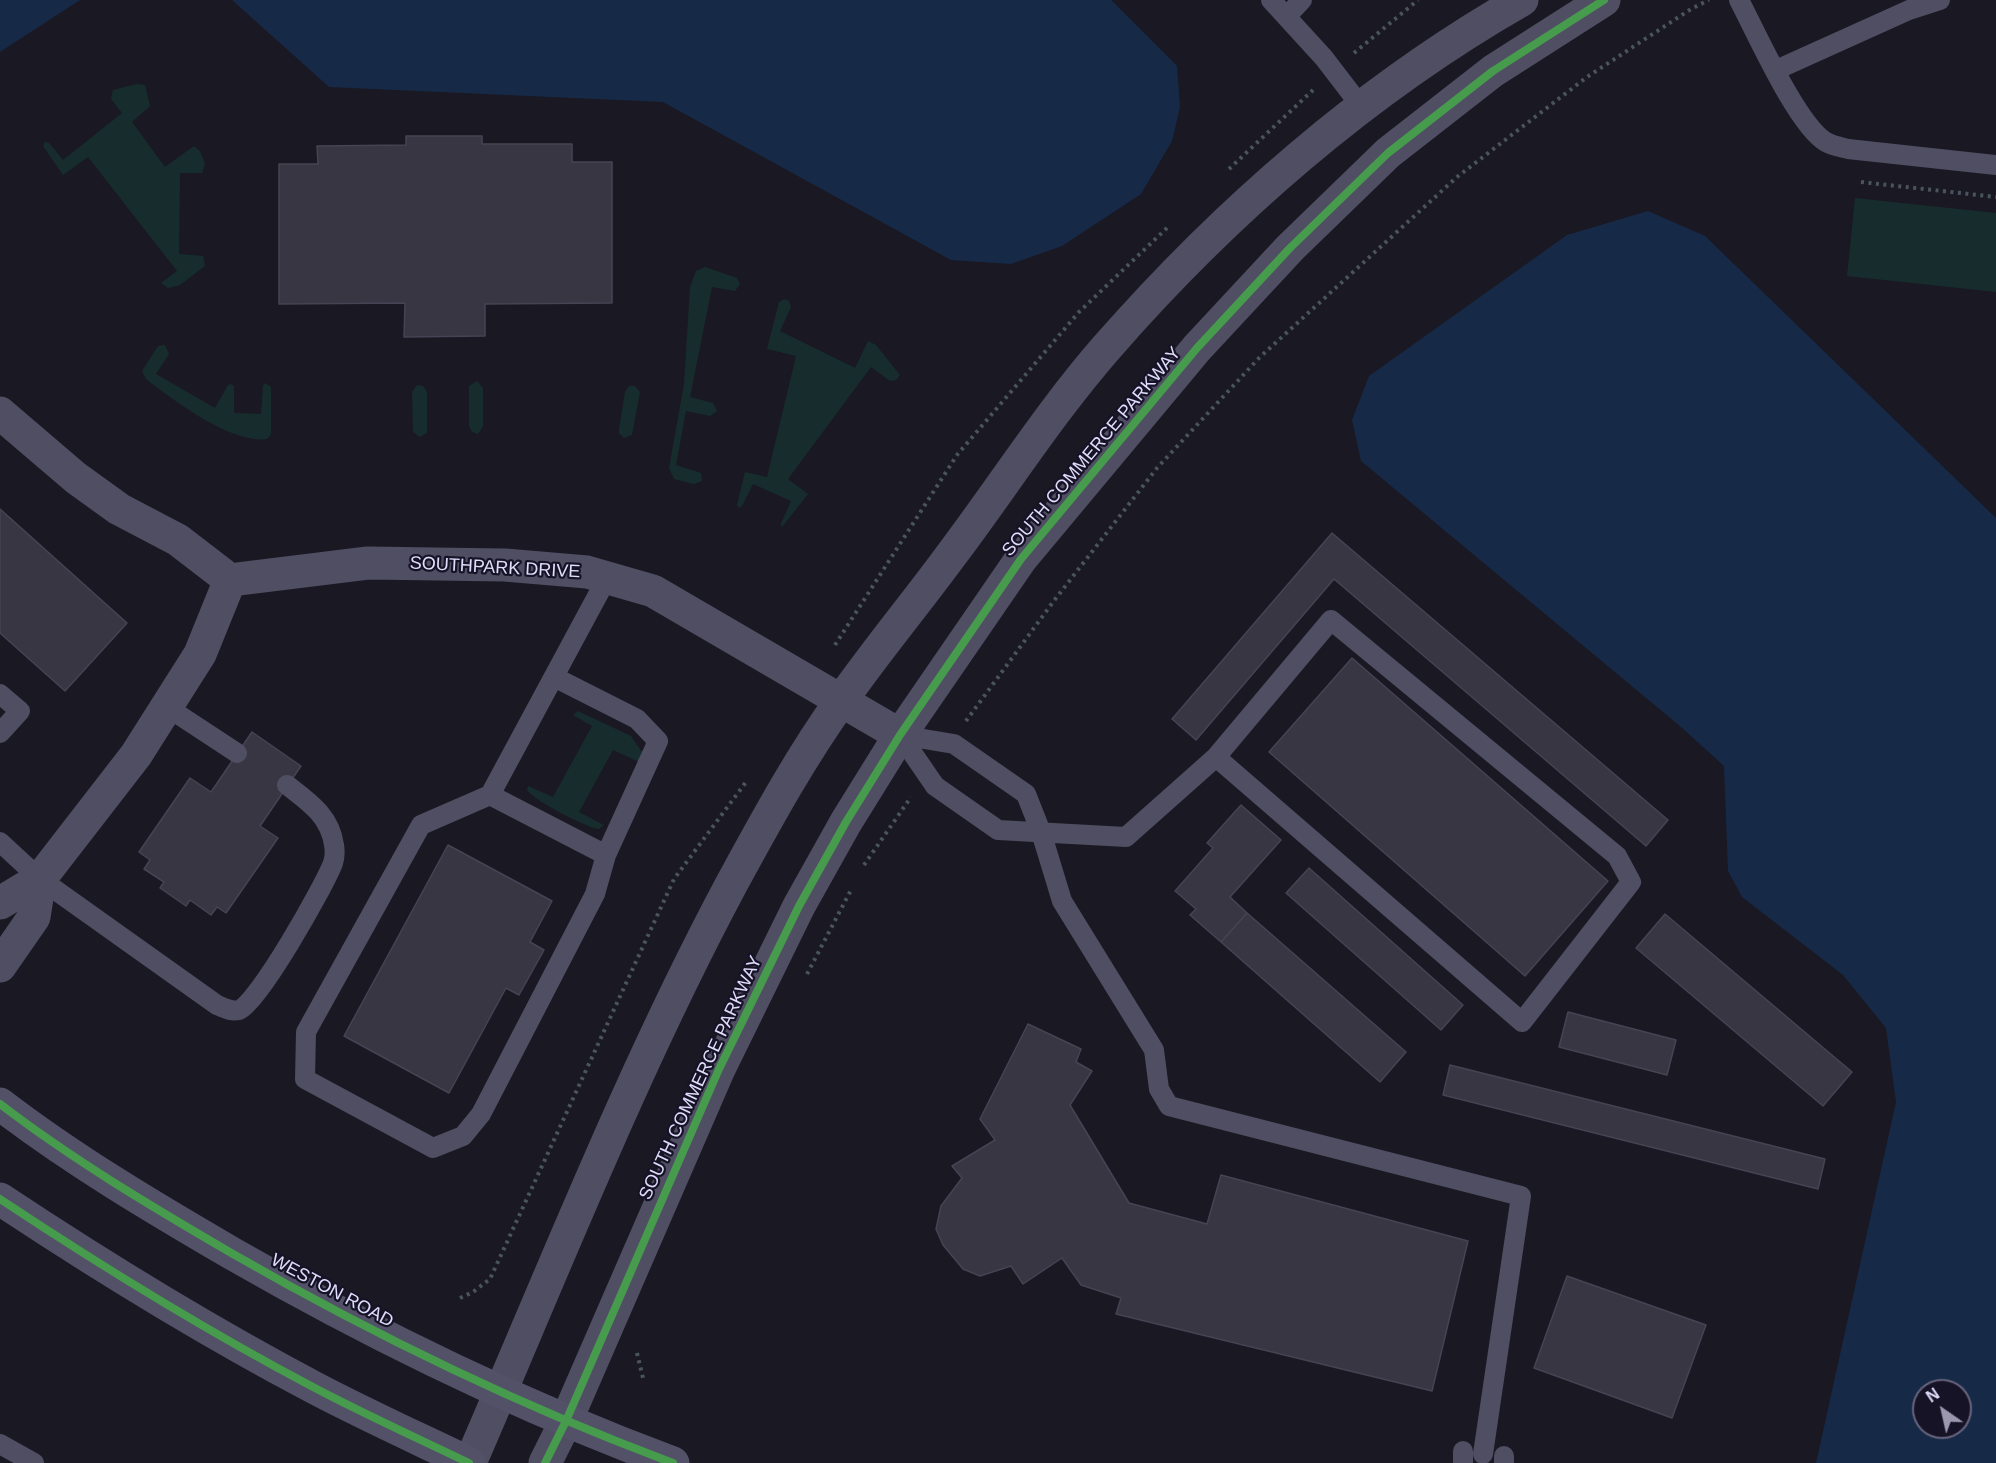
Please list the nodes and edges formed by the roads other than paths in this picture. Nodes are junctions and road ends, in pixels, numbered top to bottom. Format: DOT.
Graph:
graph roads {
  1 [pos="1271,0"];
  2 [pos="1302,0"];
  3 [pos="1522,0"];
  4 [pos="1604,0"];
  5 [pos="1739,0"];
  6 [pos="1940,0"];
  7 [pos="1287,16"];
  8 [pos="1776,70"];
  9 [pos="1360,105"];
  10 [pos="1996,165"];
  11 [pos="0,413"];
  12 [pos="607,578"];
  13 [pos="230,580"];
  14 [pos="554,677"];
  15 [pos="0,694"];
  16 [pos="840,702"];
  17 [pos="166,707"];
  18 [pos="0,733"];
  19 [pos="900,735"];
  20 [pos="237,753"];
  21 [pos="1216,757"];
  22 [pos="287,785"];
  23 [pos="490,795"];
  24 [pos="1041,832"];
  25 [pos="0,842"];
  26 [pos="606,855"];
  27 [pos="40,879"];
  28 [pos="0,903"];
  29 [pos="0,966"];
  30 [pos="0,1104"];
  31 [pos="0,1198"];
  32 [pos="501,1393"];
  33 [pos="566,1421"];
  34 [pos="0,1444"];
  35 [pos="1483,1454"];
  36 [pos="34,1463"];
  37 [pos="470,1463"];
  38 [pos="545,1463"];
  39 [pos="673,1463"];
  1 -- 7 [label="lane"];
  2 -- 7 [label="lane"];
  3 -- 9 [label="street"];
  4 -- 19 [label="street, SOUTH COMMERCE PARKWAY"];
  5 -- 8 [label="lane"];
  6 -- 8 [label="lane"];
  7 -- 9 [label="lane"];
  8 -- 10 [label="lane"];
  9 -- 16 [label="street"];
  11 -- 13 [label="street"];
  12 -- 13 [label="street, SOUTHPARK DRIVE"];
  12 -- 14 [label="lane"];
  12 -- 16 [label="street, SOUTHPARK DRIVE"];
  13 -- 17 [label="street"];
  14 -- 23 [label="lane"];
  14 -- 26 [label="lane"];
  15 -- 18 [label="lane"];
  16 -- 19 [label="street, SOUTHPARK DRIVE"];
  16 -- 32 [label="street"];
  17 -- 20 [label="lane"];
  17 -- 27 [label="street"];
  19 -- 24 [label="lane"];
  19 -- 24 [label="lane"];
  19 -- 33 [label="street, SOUTH COMMERCE PARKWAY"];
  21 -- 21 [label="lane"];
  21 -- 24 [label="lane"];
  22 -- 27 [label="lane"];
  23 -- 26 [label="lane"];
  23 -- 26 [label="lane"];
  24 -- 35 [label="lane"];
  25 -- 27 [label="lane"];
  27 -- 28 [label="street"];
  27 -- 29 [label="street"];
  30 -- 32 [label="main road, WESTON ROAD"];
  31 -- 37 [label="main road"];
  32 -- 33 [label="main road, WESTON ROAD"];
  32 -- 37 [label="street"];
  33 -- 38 [label="street, SOUTH COMMERCE PARKWAY"];
  33 -- 39 [label="main road, WESTON ROAD"];
  34 -- 36 [label="lane"];
}
